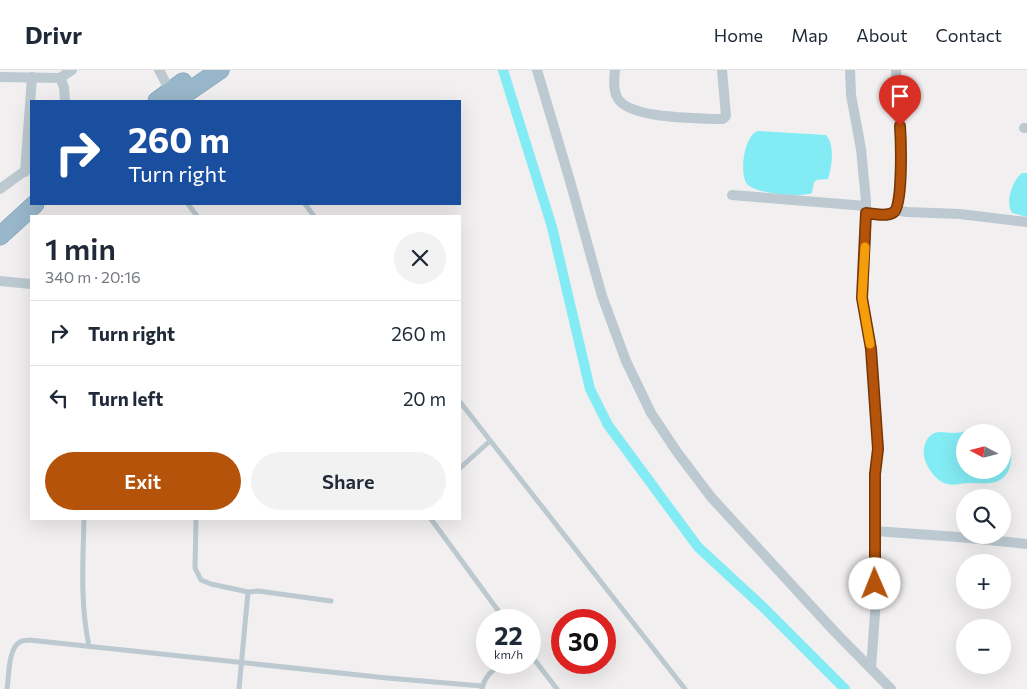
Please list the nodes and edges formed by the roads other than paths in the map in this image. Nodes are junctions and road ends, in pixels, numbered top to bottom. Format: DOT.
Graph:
graph roads {
  1 [pos="72,70"];
  2 [pos="159,70"];
  3 [pos="200,70"];
  4 [pos="220,70"];
  5 [pos="537,70"];
  6 [pos="615,70"];
  7 [pos="722,70"];
  8 [pos="850,70"];
  9 [pos="896,70"];
  10 [pos="0,77"];
  11 [pos="32,77"];
  12 [pos="60,78"];
  13 [pos="176,96"];
  14 [pos="31,100"];
  15 [pos="65,100"];
  16 [pos="30,123"];
  17 [pos="28,169"];
  18 [pos="1,188"];
  19 [pos="732,195"];
  20 [pos="34,205"];
  21 [pos="48,205"];
  22 [pos="898,208"];
  23 [pos="866,210"];
  24 [pos="35,215"];
  25 [pos="30,220"];
  26 [pos="1027,222"];
  27 [pos="0,236"];
  28 [pos="0,246"];
  29 [pos="0,281"];
  30 [pos="30,284"];
  31 [pos="461,403"];
  32 [pos="490,441"];
  33 [pos="461,467"];
  34 [pos="84,520"];
  35 [pos="196,520"];
  36 [pos="432,520"];
  37 [pos="875,531"];
  38 [pos="1027,544"];
  39 [pos="248,592"];
  40 [pos="331,601"];
  41 [pos="497,609"];
  42 [pos="89,646"];
  43 [pos="242,662"];
  44 [pos="541,668"];
  45 [pos="872,668"];
  46 [pos="490,674"];
  47 [pos="482,687"];
  48 [pos="7,689"];
  49 [pos="239,689"];
  50 [pos="557,689"];
  51 [pos="685,689"];
  52 [pos="891,689"];
  1 -- 12 [label="street"];
  2 -- 13 [label="street"];
  3 -- 13 [label="highway"];
  4 -- 13 [label="highway"];
  5 -- 45 [label="street"];
  6 -- 7 [label="street"];
  8 -- 23 [label="street"];
  9 -- 22 [label="street"];
  10 -- 11 [label="street"];
  11 -- 12 [label="street"];
  11 -- 14 [label="street"];
  12 -- 15 [label="street"];
  16 -- 17 [label="street"];
  17 -- 18 [label="street"];
  19 -- 23 [label="street"];
  20 -- 27 [label="highway"];
  21 -- 24 [label="highway"];
  22 -- 23 [label="street"];
  22 -- 26 [label="street"];
  23 -- 37 [label="street"];
  25 -- 28 [label="highway"];
  29 -- 30 [label="street"];
  31 -- 32 [label="lane"];
  32 -- 33 [label="lane"];
  32 -- 51 [label="lane"];
  34 -- 42 [label="lane"];
  35 -- 39 [label="lane"];
  36 -- 41 [label="lane"];
  37 -- 38 [label="street"];
  37 -- 45 [label="street"];
  39 -- 40 [label="lane"];
  39 -- 43 [label="lane"];
  42 -- 43 [label="lane"];
  42 -- 48 [label="lane"];
  43 -- 47 [label="lane"];
  43 -- 49 [label="lane"];
  44 -- 50 [label="lane"];
  45 -- 52 [label="street"];
  46 -- 47 [label="lane"];
}
